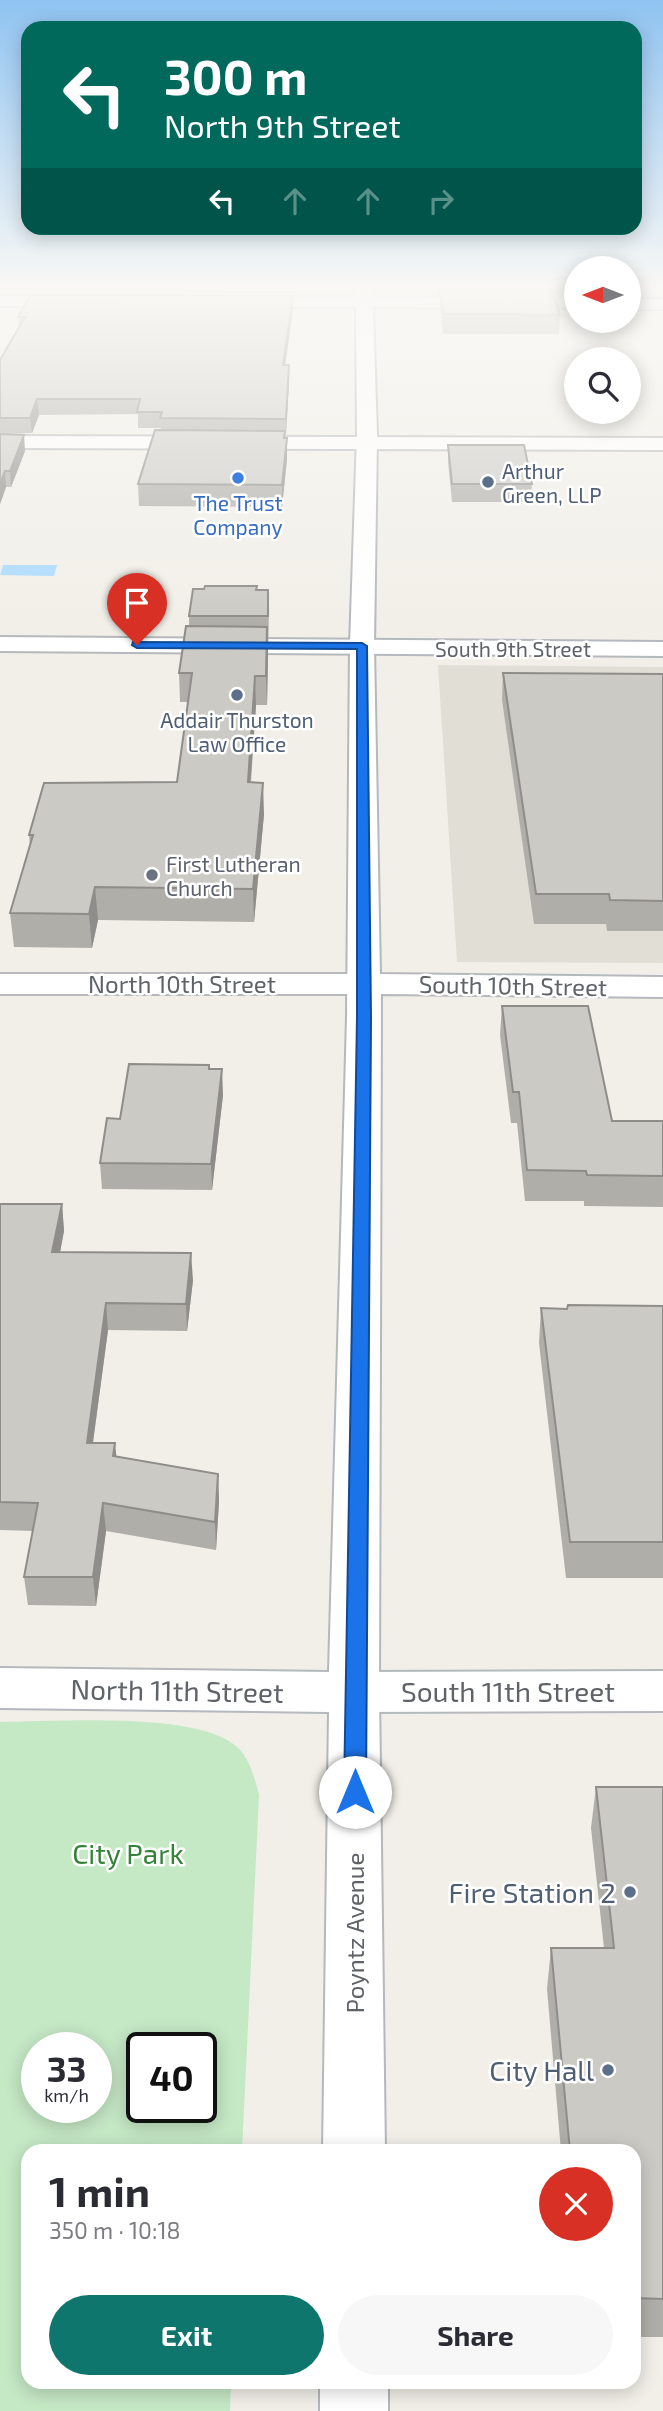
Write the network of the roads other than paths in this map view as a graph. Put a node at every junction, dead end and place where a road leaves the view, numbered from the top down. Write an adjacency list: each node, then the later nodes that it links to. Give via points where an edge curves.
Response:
1 (365, 400): 3 (street, Poyntz Avenue)
2 (0, 442): 3 (street)
3 (366, 443): 4 (street); 6 (street, Poyntz Avenue)
4 (663, 444)
5 (0, 644): 6 (street, South 9th Street)
6 (362, 646): 7 (street, South 9th Street); 9 (street, Poyntz Avenue)
7 (663, 649)
8 (0, 984): 9 (street, North 10th Street)
9 (364, 984): 10 (street, South 10th Street); 13 (street, Poyntz Avenue)
10 (663, 987)
11 (0, 1688): 13 (street, North 11th Street)
12 (663, 1691): 13 (street, South 11th Street)
13 (354, 1692): 14 (street, Poyntz Avenue)
14 (354, 2144)
15 (354, 2389): 16 (street)
16 (355, 2411)

